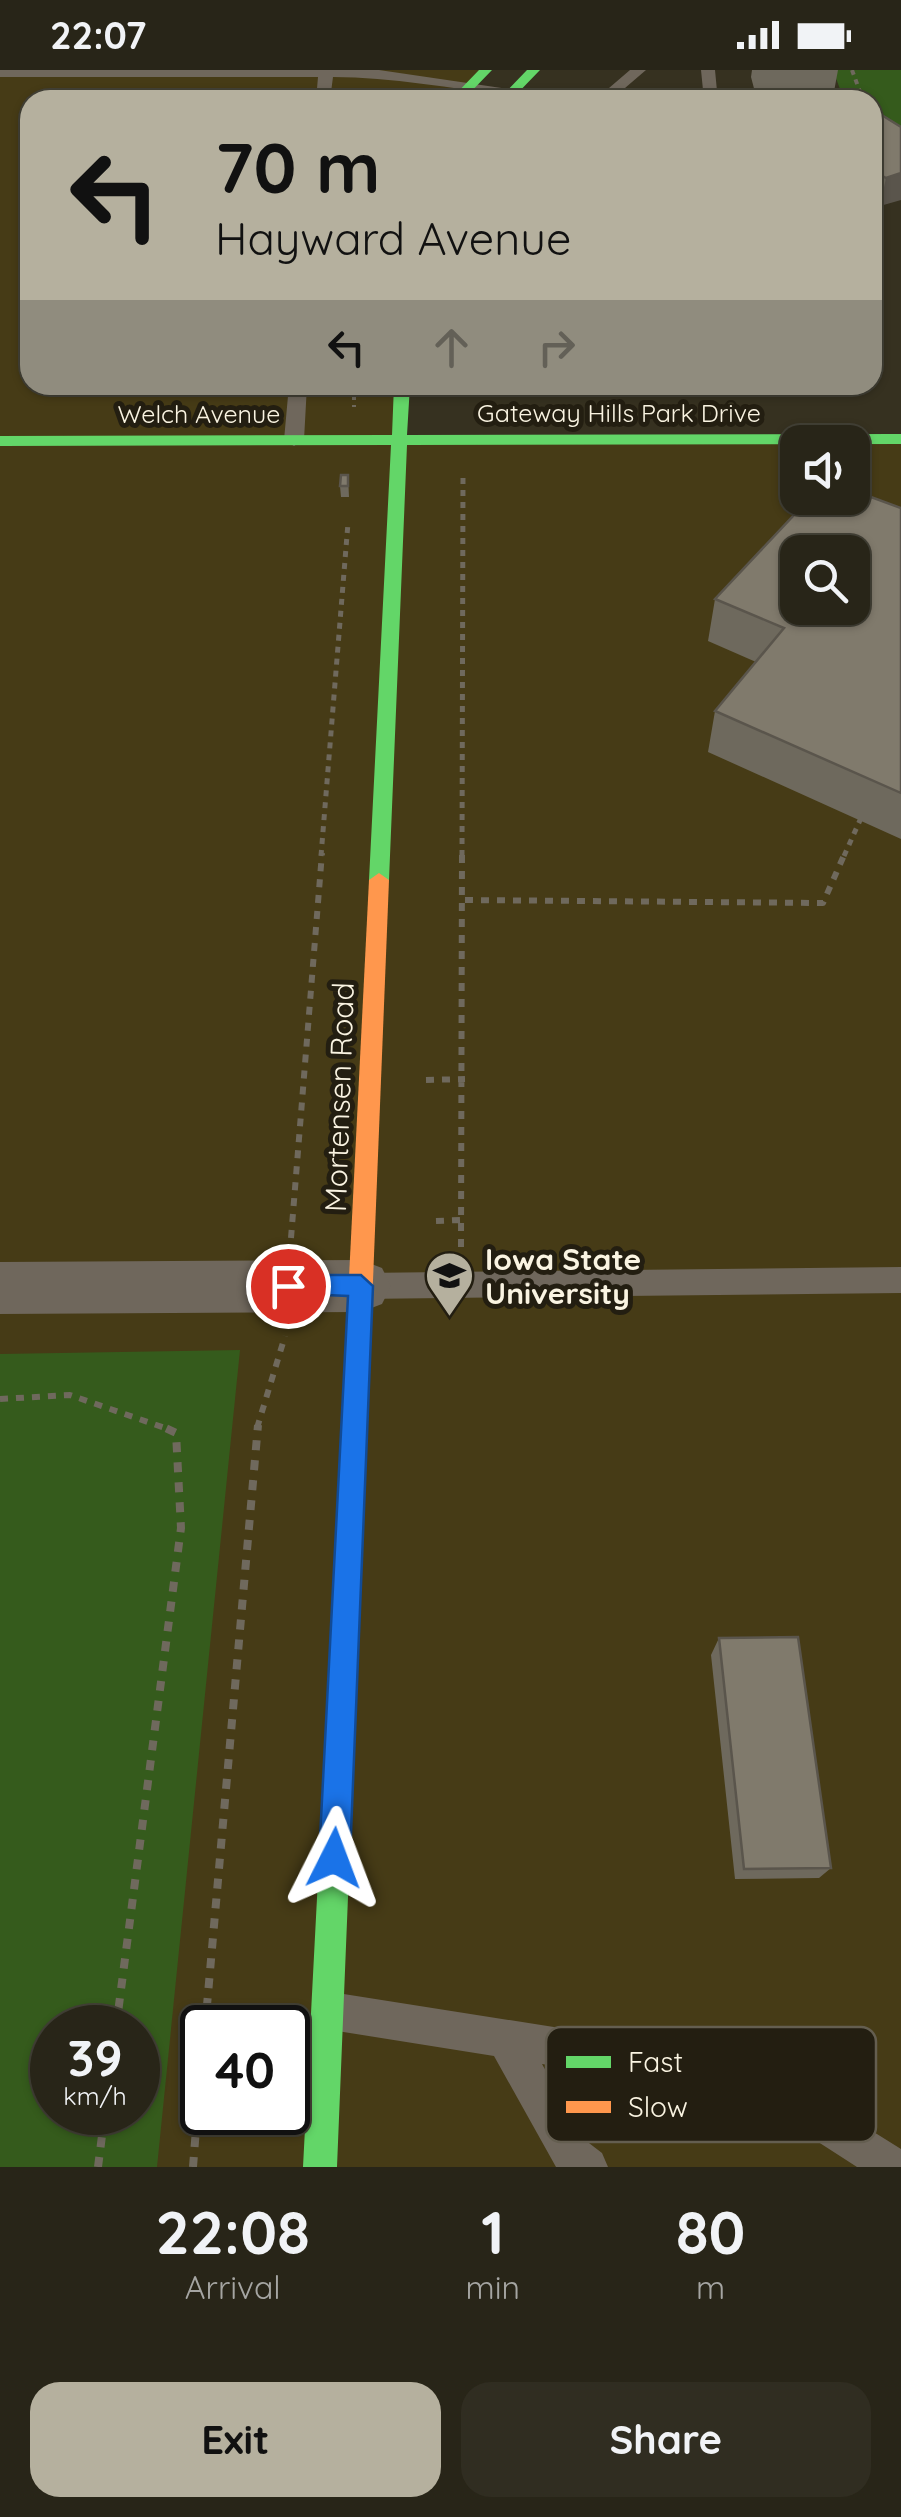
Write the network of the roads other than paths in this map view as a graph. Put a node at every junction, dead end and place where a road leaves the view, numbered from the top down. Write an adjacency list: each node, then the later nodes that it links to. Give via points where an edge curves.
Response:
1 (486, 70): 7 (street)
2 (534, 70): 8 (street)
3 (638, 70): 9 (lane)
4 (326, 71): 5 (lane); 6 (lane, via 390,74)
5 (0, 73)
6 (451, 90)
7 (465, 90)
8 (518, 90)
9 (614, 90)
10 (297, 395): 13 (lane)
11 (400, 395): 14 (street, Mortensen Road)
12 (901, 439): 14 (street, Gateway Hills Park Drive)
13 (294, 440): 14 (street, Welch Avenue); 15 (street, Welch Avenue)
14 (398, 440): 17 (street, Mortensen Road)
15 (0, 441)
16 (901, 1280): 17 (lane)
17 (361, 1286): 18 (street); 19 (street, Mortensen Road)
18 (0, 1288)
19 (327, 2011): 20 (lane); 25 (street, Mortensen Road)
20 (506, 2040): 21 (lane); 22 (lane)
21 (546, 2046)
22 (546, 2110)
23 (564, 2142): 26 (lane)
24 (854, 2142): 27 (lane)
25 (320, 2167)
26 (588, 2167)
27 (893, 2167)

